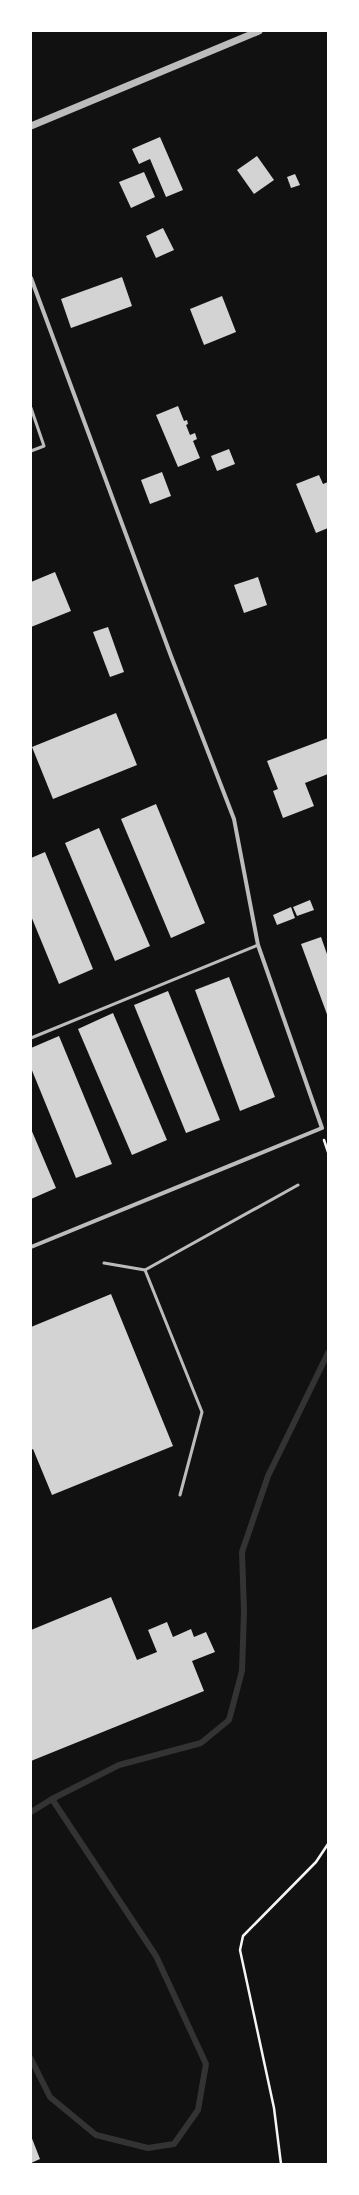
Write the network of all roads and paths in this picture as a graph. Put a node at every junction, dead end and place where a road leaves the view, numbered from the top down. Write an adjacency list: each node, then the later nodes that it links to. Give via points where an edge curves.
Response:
1 (259, 31): 2 (street)
2 (31, 126)
3 (31, 278): 6 (street, via 234,819)
4 (31, 408): 5 (lane, via 44,446)
5 (31, 451)
6 (258, 944): 7 (lane); 9 (street, via 322,1128)
7 (31, 1038)
8 (298, 1185): 11 (lane)
9 (31, 1247)
10 (104, 1263): 11 (lane)
11 (145, 1270): 12 (lane, via 202,1412)
12 (180, 1495)
13 (328, 1844): 14 (path, via 316,1862 243,1936 240,1950 274,2108)
14 (281, 2164)

